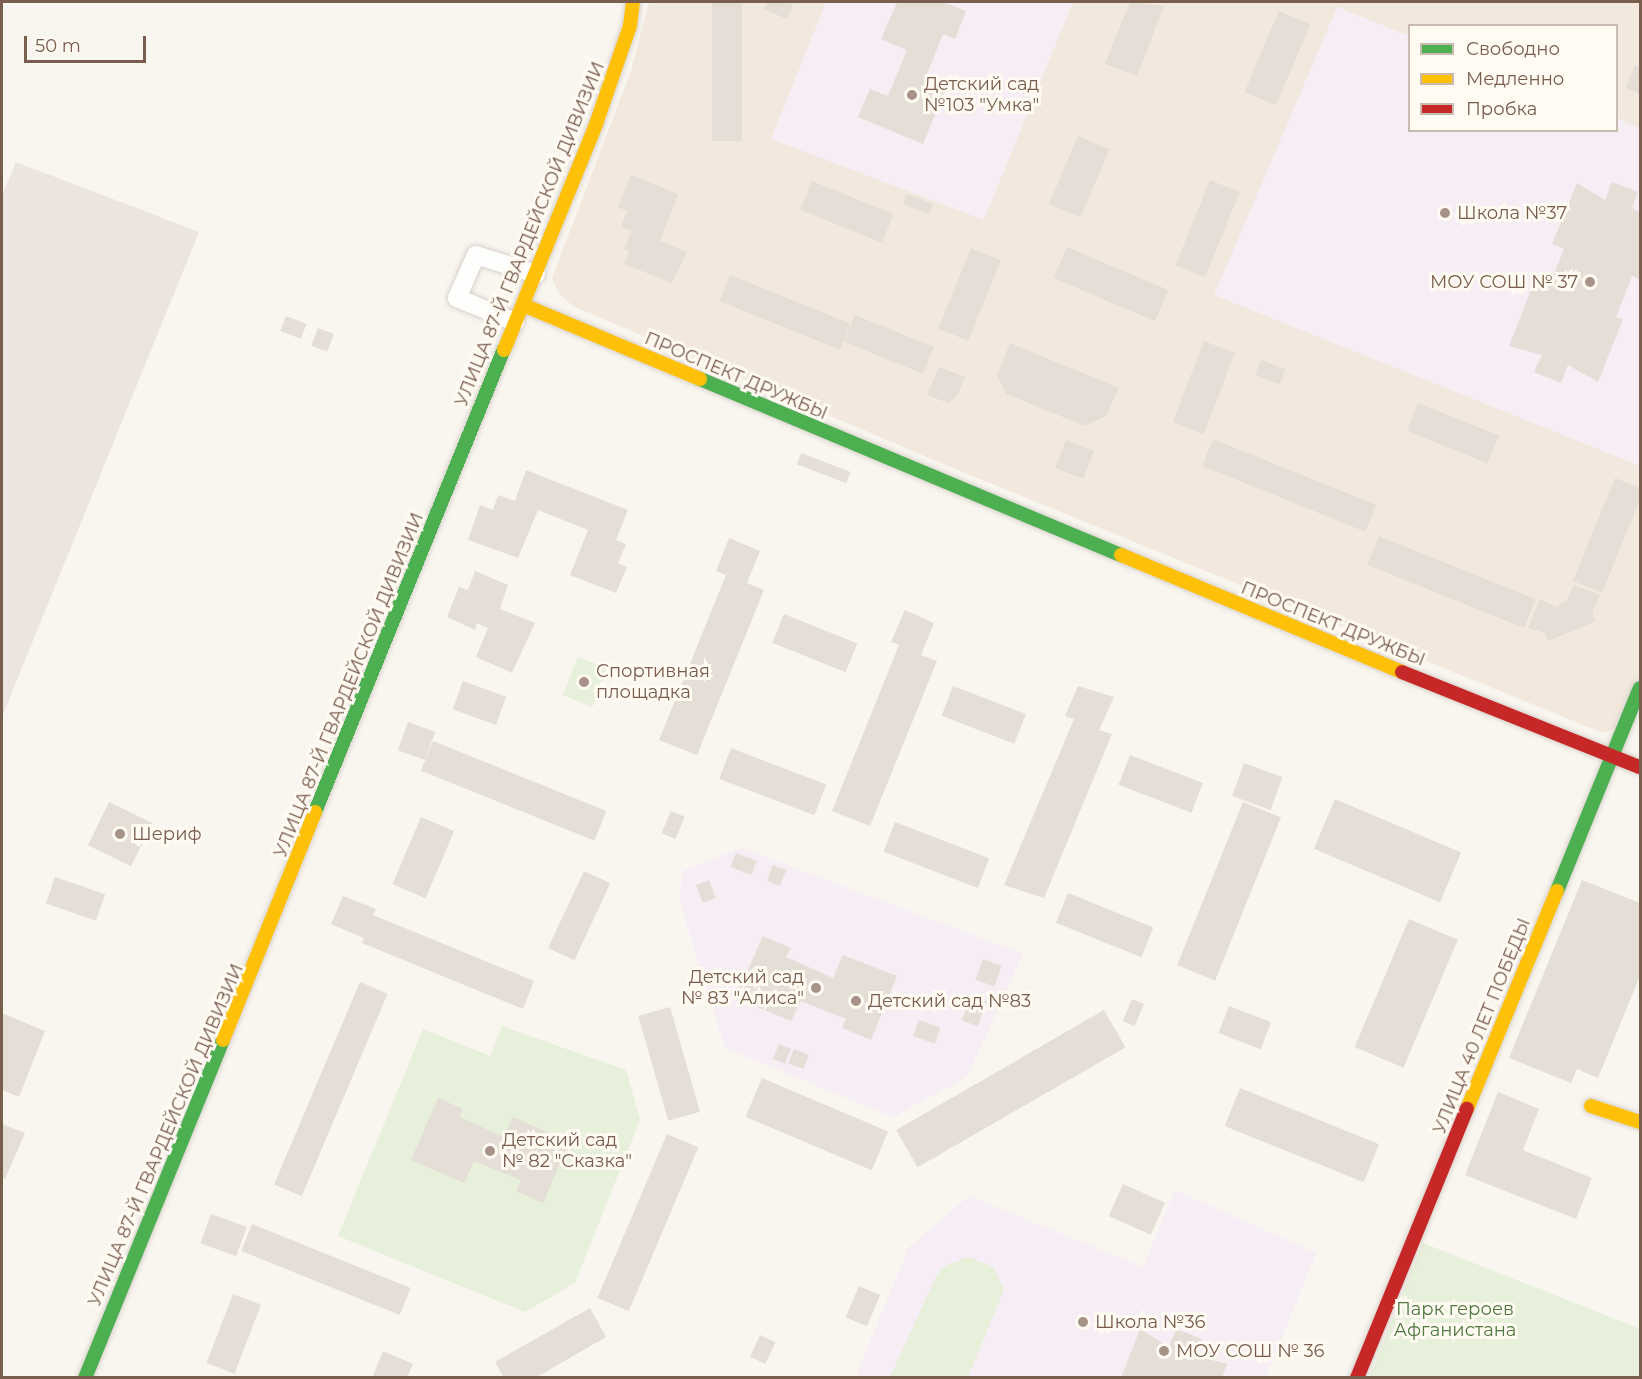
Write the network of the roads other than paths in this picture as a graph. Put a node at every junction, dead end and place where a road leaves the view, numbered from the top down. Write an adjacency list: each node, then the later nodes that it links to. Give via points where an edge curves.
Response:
1 (633, 2): 2 (street, УЛИЦА 87-Й ГВАРДЕЙСКОЙ ДИВИЗИИ, via 617,69)
2 (536, 274): 3 (street, УЛИЦА 87-Й ГВАРДЕЙСКОЙ ДИВИЗИИ); 4 (street, via 476,255 458,298)
3 (523, 305): 4 (street, УЛИЦА 87-Й ГВАРДЕЙСКОЙ ДИВИЗИИ); 6 (street, ПРОСПЕКТ ДРУЖБЫ, via 1362,656)
4 (515, 322): 10 (street, УЛИЦА 87-Й ГВАРДЕЙСКОЙ ДИВИЗИИ, via 178,1158)
5 (1641, 688): 6 (street, УЛИЦА 40 ЛЕТ ПОБЕДЫ)
6 (1612, 755): 7 (street, ПРОСПЕКТ ДРУЖБЫ); 11 (street, УЛИЦА 40 ЛЕТ ПОБЕДЫ)
7 (1641, 767)
8 (1591, 1106): 9 (street)
9 (1641, 1122)
10 (85, 1377)
11 (1357, 1377)

